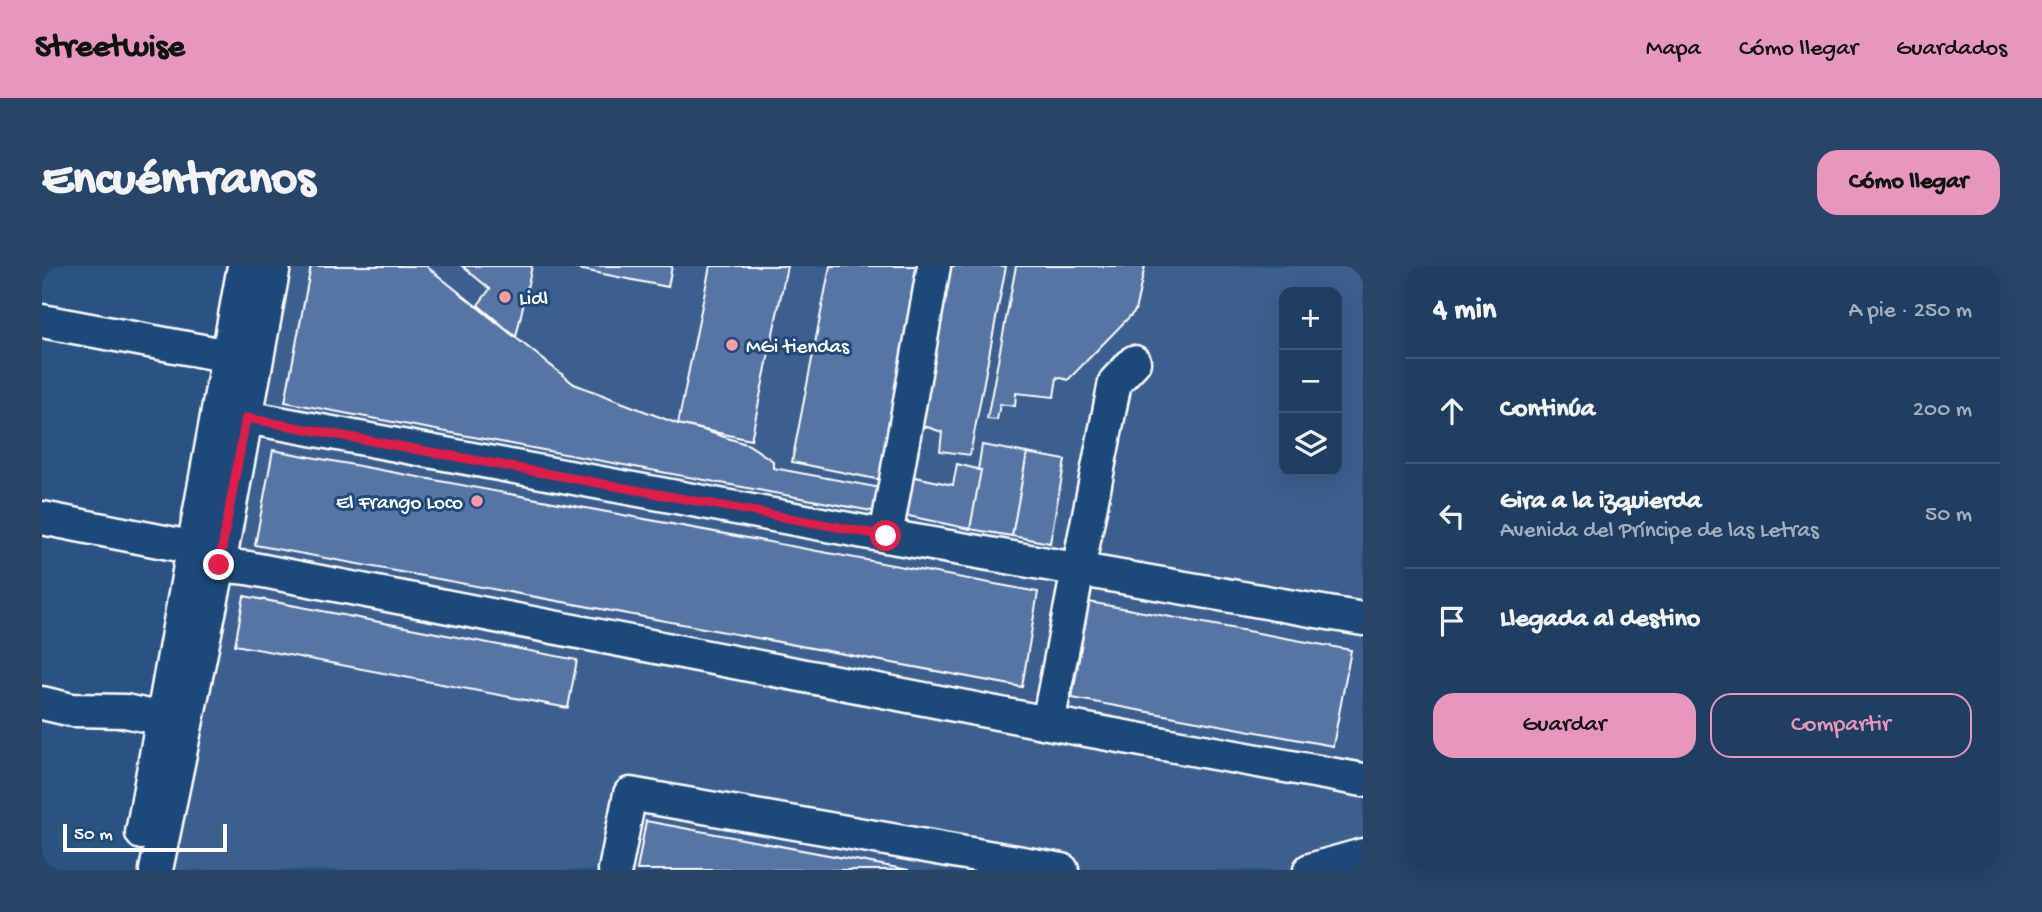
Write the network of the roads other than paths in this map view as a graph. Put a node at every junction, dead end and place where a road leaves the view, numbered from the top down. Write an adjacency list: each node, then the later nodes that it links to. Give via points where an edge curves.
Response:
1 (244, 266): 5 (street)
2 (274, 266): 7 (street)
3 (934, 266): 9 (street)
4 (42, 321): 5 (street)
5 (229, 356): 10 (street)
6 (1134, 362): 11 (street, via 1115,382)
7 (246, 418): 9 (street); 10 (street)
8 (42, 518): 10 (street)
9 (886, 536): 11 (street)
10 (207, 557): 14 (street); 15 (street); 19 (street)
11 (1077, 569): 12 (street); 15 (street)
12 (1363, 619)
13 (42, 703): 14 (street)
14 (163, 719): 18 (street)
15 (1048, 723): 16 (street)
16 (1363, 780)
17 (1363, 855): 22 (street)
18 (135, 870)
19 (156, 870)
20 (615, 870): 21 (street, via 630,794)
21 (1062, 870)
22 (1310, 870)

